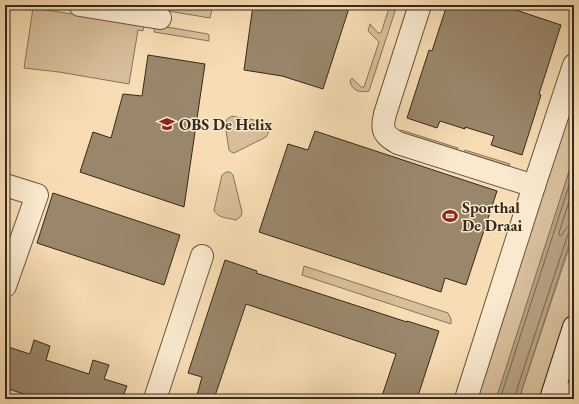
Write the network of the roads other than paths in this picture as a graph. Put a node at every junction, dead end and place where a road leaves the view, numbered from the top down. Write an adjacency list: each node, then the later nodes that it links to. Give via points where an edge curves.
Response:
1 (80, 5): 3 (street)
2 (420, 5): 6 (street, via 383,123 383,131 388,138 398,143)
3 (160, 18)
4 (574, 65): 6 (street)
5 (5, 185): 8 (street, via 37,195)
6 (534, 186): 12 (street)
7 (202, 256): 11 (street)
8 (5, 286)
9 (574, 328): 13 (street)
10 (574, 392): 14 (street)
11 (155, 399)
12 (466, 399)
13 (551, 399)
14 (572, 399)

